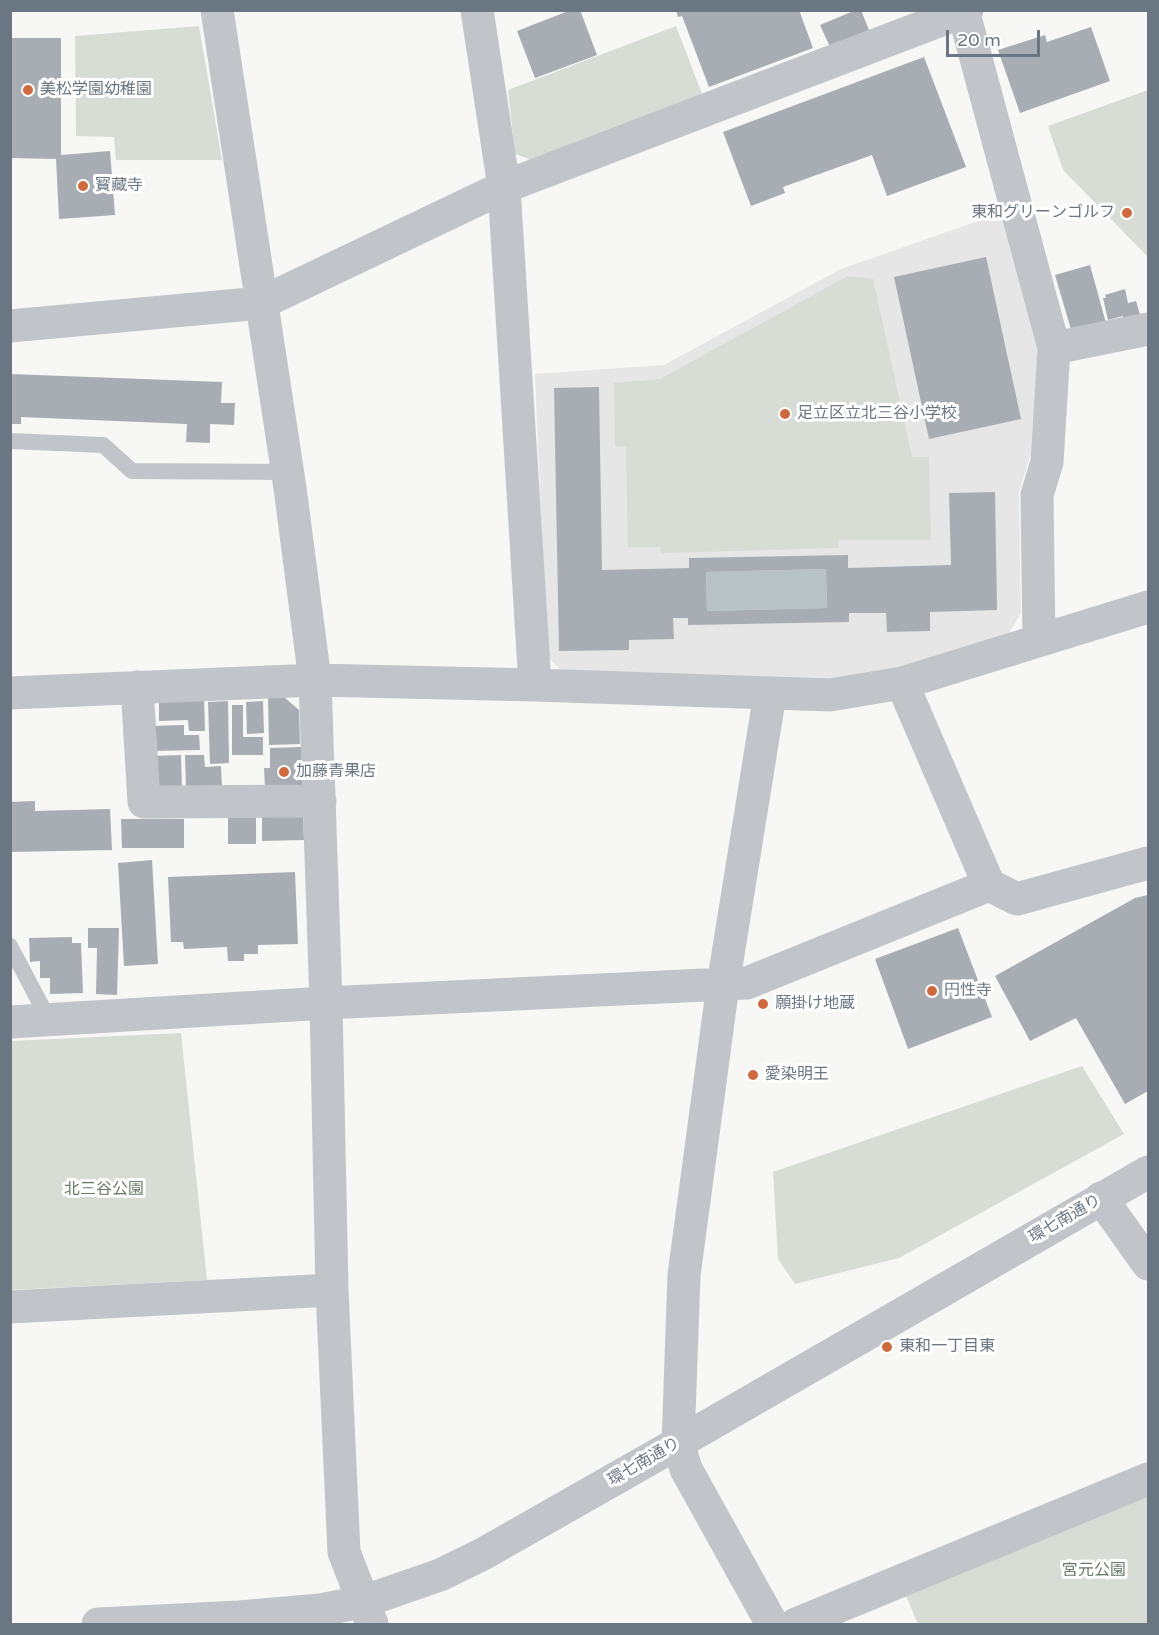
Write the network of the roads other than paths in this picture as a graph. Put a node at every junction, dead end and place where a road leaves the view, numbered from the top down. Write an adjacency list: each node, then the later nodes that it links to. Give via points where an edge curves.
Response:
1 (217, 10): 5 (street)
2 (477, 10): 4 (street)
3 (964, 11): 4 (street); 8 (street)
4 (504, 187): 5 (street); 15 (street)
5 (261, 303): 6 (street); 10 (street)
6 (10, 326)
7 (1149, 329): 8 (street)
8 (1054, 348): 12 (street, via 1047,462 1037,495)
9 (10, 441): 10 (lane, via 103,445 132,471)
10 (287, 472): 13 (street)
11 (1149, 607): 12 (street)
12 (1039, 640): 14 (street)
13 (315, 680): 15 (street); 16 (street); 19 (street)
14 (902, 684): 18 (street, via 830,695); 21 (street)
15 (535, 685): 18 (street)
16 (137, 687): 17 (street); 19 (street, via 144,802)
17 (10, 693)
18 (770, 694): 23 (street)
19 (320, 801): 24 (street)
20 (1149, 863): 21 (street, via 1017,899)
21 (989, 885): 23 (street, via 747,983)
22 (10, 946): 25 (lane)
23 (723, 985): 24 (street); 32 (street, via 684,1275)
24 (326, 1003): 25 (street); 30 (street)
25 (49, 1020): 26 (street)
26 (10, 1022)
27 (1149, 1172): 28 (street, 環七南通り)
28 (1101, 1198): 29 (street); 32 (street, 環七南通り)
29 (1149, 1264)
30 (332, 1290): 31 (street); 34 (street, via 344,1552)
31 (10, 1306)
32 (678, 1443): 34 (street, 環七南通り, via 483,1554); 37 (street, via 686,1469)
33 (1149, 1479): 38 (street)
34 (367, 1613): 35 (street, 環七南通り, via 320,1610)
35 (239, 1621): 36 (street, 環七南通り)
36 (98, 1624)
37 (772, 1624)
38 (796, 1624)

